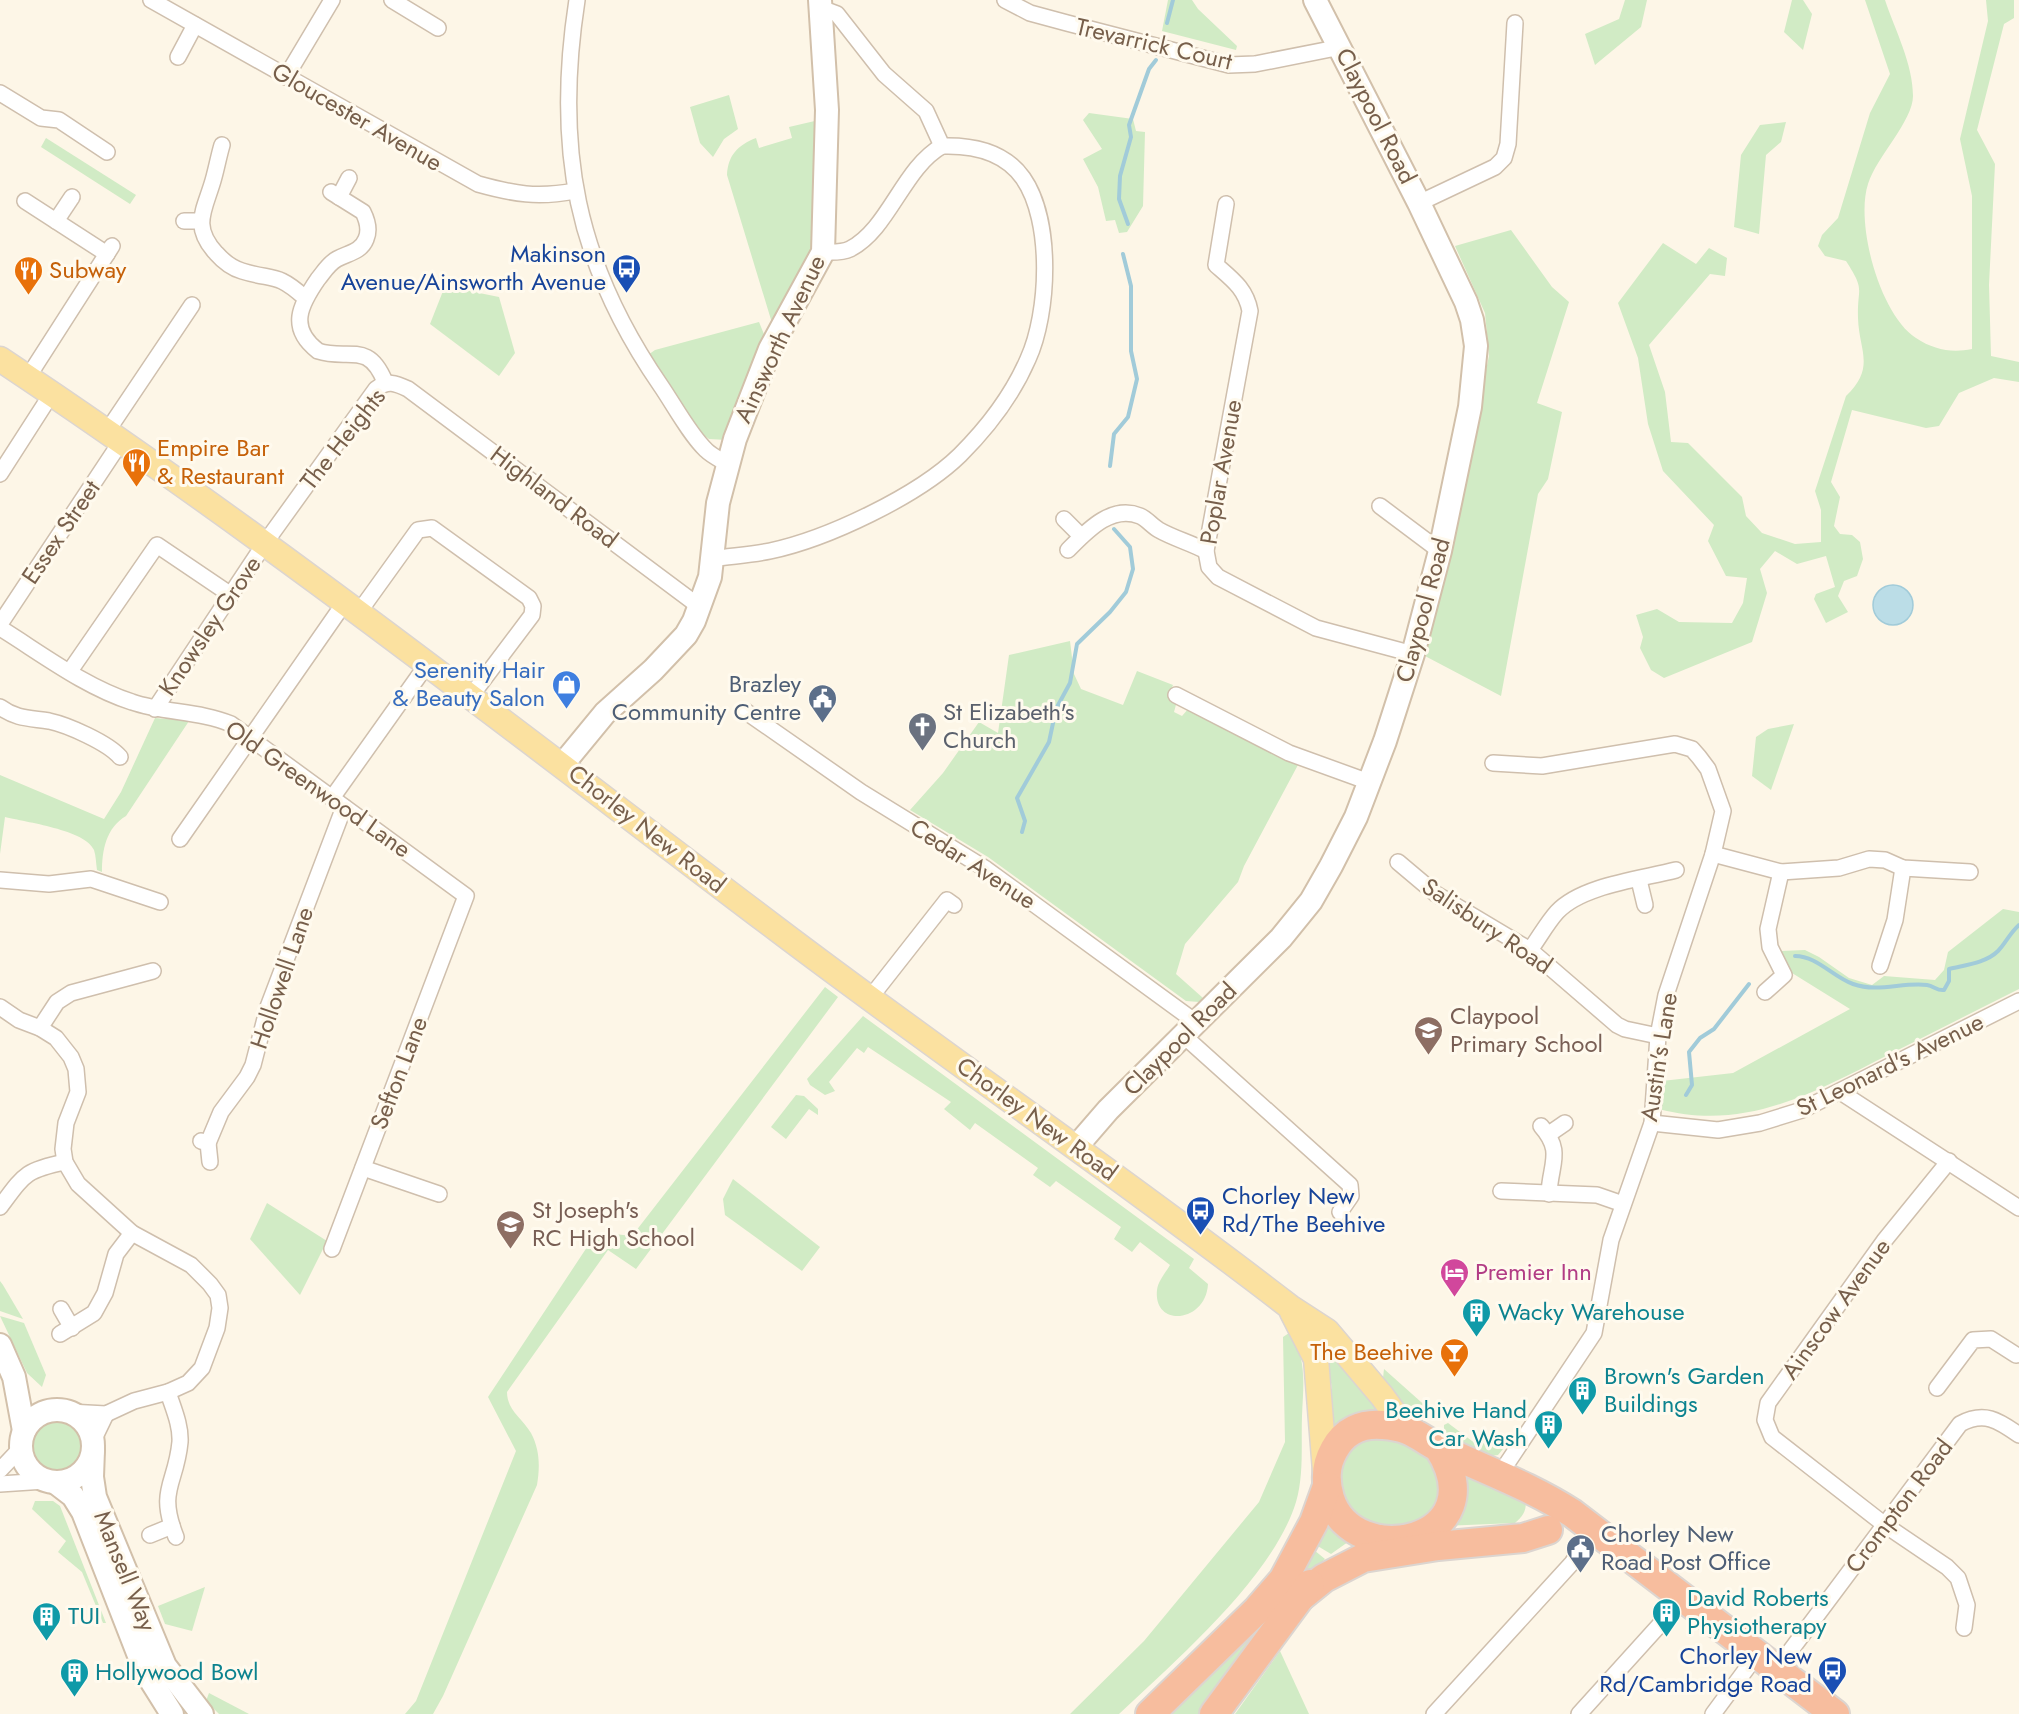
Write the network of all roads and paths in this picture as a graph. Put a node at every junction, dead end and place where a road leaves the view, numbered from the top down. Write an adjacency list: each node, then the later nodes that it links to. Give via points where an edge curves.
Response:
1 (151, 0): 9 (street, Gloucester Avenue)
2 (332, 0): 13 (street)
3 (392, 0): 10 (street)
4 (577, 0): 19 (street, via 568,68)
5 (1005, 0): 11 (street, Trevarrick Court, via 1030,13 1229,65 1255,64)
6 (1315, 0): 11 (street, Claypool Road)
7 (821, 4): 16 (street, via 837,14 884,74 926,111); 27 (street, Ainsworth Avenue, via 827,110)
8 (1515, 23): 22 (street, via 1504,158 1494,167)
9 (195, 25): 12 (street); 13 (street, Gloucester Avenue)
10 (438, 28)
11 (1341, 47): 22 (street, Claypool Road)
12 (178, 57)
13 (286, 77): 19 (street, Gloucester Avenue, via 478,184 516,194 548,196)
14 (0, 93): 17 (street, via 41,118 59,120)
15 (222, 145): 25 (street)
16 (942, 146): 27 (street, via 921,162 864,239 849,249); 45 (street, via 967,145 995,155 1023,178 1034,200 1043,249 1043,295 1029,357 1011,394 957,458 888,504 811,539 771,551)
17 (107, 152)
18 (349, 178): 28 (street, via 335,194 363,212 368,230 366,240 350,255 327,267)
19 (575, 190): 36 (street, via 593,262 630,336 705,449)
20 (72, 197): 26 (street)
21 (25, 201): 26 (street)
22 (1419, 203): 44 (street, Claypool Road, via 1466,302 1476,346 1470,407)
23 (1226, 204): 43 (street, Poplar Avenue, via 1216,266 1240,286 1250,311)
24 (184, 221): 25 (street)
25 (201, 221): 28 (street, via 207,243 228,265 279,278)
26 (56, 222): 31 (street, via 110,250)
27 (823, 252): 36 (street, Ainsworth Avenue, via 754,387)
28 (304, 297): 32 (street, via 300,328 309,344 324,353 345,352 364,357 378,368)
29 (192, 305): 35 (street, Essex Street)
30 (0, 359): 31 (main road, Chorley New Road)
31 (28, 377): 34 (main road, Chorley New Road)
32 (385, 382): 33 (street, The Heights); 41 (street, The Heights, via 376,389)
33 (408, 388): 48 (street, Highland Road)
34 (52, 393): 35 (main road, Chorley New Road); 37 (street)
35 (115, 435): 41 (main road, Chorley New Road); 49 (street, Essex Street)
36 (729, 465): 45 (street, Ainsworth Avenue, via 718,503)
37 (0, 474)
38 (1380, 506): 44 (street)
39 (1064, 519): 40 (street)
40 (1081, 536): 42 (street); 43 (street, via 1109,516 1122,513 1140,516)
41 (265, 543): 46 (street, Knowsley Grove); 47 (main road, Chorley New Road)
42 (1068, 550)
43 (1206, 551): 50 (street, Poplar Avenue, via 1209,567 1218,577 1316,628)
44 (1440, 551): 50 (street, Claypool Road)
45 (712, 559): 48 (street, Ainsworth Avenue)
46 (231, 595): 52 (street, via 157,545); 56 (street, Knowsley Grove)
47 (352, 607): 51 (main road, Chorley New Road); 53 (street, via 418,530 425,527 432,528 529,598 532,615); 58 (street)
48 (700, 607): 61 (street, Ainsworth Avenue, via 686,635 605,713)
49 (0, 626): 52 (street, Old Greenwood Lane)
50 (1413, 654): 62 (street, Claypool Road)
51 (428, 663): 53 (main road, Chorley New Road); 63 (street, Hollowell Lane)
52 (70, 671): 56 (street, Old Greenwood Lane, via 111,694)
53 (471, 696): 61 (main road, Chorley New Road)
54 (1180, 702): 62 (street, via 1289,753)
55 (0, 707): 59 (street, via 12,716 54,722 109,740)
56 (155, 709): 58 (street, Old Greenwood Lane, via 216,718)
57 (745, 711): 85 (street, Cedar Avenue, via 861,792 986,869)
58 (252, 738): 63 (street, Old Greenwood Lane); 64 (street)
59 (120, 757)
60 (1493, 763): 65 (street, Austin's Lane, via 1542,766 1674,744 1692,749 1708,769 1723,811)
61 (563, 764): 81 (main road, Chorley New Road)
62 (1369, 782): 85 (street, Claypool Road, via 1356,817 1299,918)
63 (338, 802): 73 (street, Old Greenwood Lane); 93 (street, Hollowell Lane, via 261,1004 253,1065 203,1142)
64 (180, 839)
65 (1713, 854): 69 (street); 86 (street, Austin's Lane, via 1666,995)
66 (1406, 864): 77 (street, Salisbury Road, via 1436,894)
67 (1903, 868): 69 (street, via 1885,860 1869,859 1839,868); 70 (street, via 1950,865); 78 (street, via 1895,921)
68 (1676, 870): 72 (street)
69 (1781, 872): 80 (street, via 1768,929 1770,946 1784,975)
70 (1970, 872)
71 (0, 880): 74 (street, via 49,884 91,879)
72 (1639, 880): 76 (street); 77 (street, via 1571,901 1557,912)
73 (466, 896): 94 (street, Sefton Lane)
74 (159, 903)
75 (954, 905): 81 (street, via 947,900)
76 (1645, 905)
77 (1530, 950): 86 (street, Salisbury Road, via 1617,1025)
78 (1880, 966)
79 (153, 971): 84 (street, via 133,970 71,993 57,1002)
80 (1765, 992)
81 (870, 998): 90 (main road, Chorley New Road)
82 (2019, 1001): 87 (street, St Leonard's Avenue)
83 (0, 1007): 84 (street)
84 (40, 1028): 92 (street, via 65,1047 76,1068 78,1092 63,1135)
85 (1190, 1030): 90 (street, Claypool Road); 101 (street, Cedar Avenue, via 1350,1185 1352,1196)
86 (1659, 1036): 89 (street, Austin's Lane)
87 (1842, 1092): 89 (street, St Leonard's Avenue, via 1803,1110 1718,1130); 91 (street)
88 (1565, 1123): 97 (street, via 1545,1130 1555,1149)
89 (1652, 1123): 98 (street, Austin's Lane)
90 (1076, 1147): 104 (main road, Chorley New Road)
91 (1949, 1161): 100 (street); 124 (street, Ainscow Avenue, via 1884,1240 1765,1412 1772,1437)
92 (65, 1162): 99 (street, via 36,1168 23,1176); 102 (street, via 78,1184)
93 (210, 1162)
94 (363, 1168): 96 (street); 103 (street, Sefton Lane)
95 (1501, 1191): 97 (street)
96 (439, 1194)
97 (1549, 1194): 98 (street, via 1597,1195)
98 (1623, 1203): 119 (street, Austin's Lane, via 1611,1240 1594,1333)
99 (0, 1207)
100 (2019, 1208)
101 (1340, 1212)
102 (132, 1233): 105 (street, via 113,1260 101,1303 87,1319 66,1331); 110 (street, via 191,1265 218,1295 217,1328 202,1368 188,1383)
103 (332, 1250)
104 (1290, 1307): 113 (main road, Chorley New Road, via 1327,1331); 121 (main road, Chorley New Road, via 1317,1359)
105 (61, 1309)
106 (0, 1345): 108 (street)
107 (2014, 1358): 109 (street, via 1991,1339 1979,1338 1947,1366)
108 (14, 1377): 111 (street, via 38,1399); 115 (street)
109 (1937, 1388)
110 (168, 1392): 112 (street); 127 (street, via 180,1440 166,1497 167,1515 174,1532)
111 (62, 1411): 112 (street); 115 (street, via 36,1416); 116 (street, via 85,1423)
112 (106, 1414): 116 (street)
113 (1406, 1429): 117 (highway); 121 (highway, via 1378,1425 1349,1432 1329,1458)
114 (2019, 1435): 124 (street, Crompton Road, via 1994,1418 1971,1418 1960,1424)
115 (22, 1440): 118 (street); 120 (street, via 28,1468)
116 (93, 1445): 120 (street, via 85,1470 67,1481); 135 (street, Mansell Way, via 95,1497 165,1666)
117 (1438, 1447): 119 (highway); 126 (highway, via 1448,1462 1452,1496 1442,1521)
118 (0, 1470)
119 (1500, 1474): 123 (highway)
120 (51, 1482): 122 (street); 134 (street, Mansell Way, via 73,1496 83,1512 145,1671)
121 (1326, 1482): 128 (highway, via 1333,1508 1347,1526 1366,1536); 136 (highway, via 1314,1522 1283,1580)
122 (0, 1484)
123 (1528, 1487): 125 (highway); 129 (highway, via 1572,1513)
124 (1885, 1525): 132 (street, via 1958,1578 1967,1605); 133 (street, Crompton Road)
125 (1534, 1530): 126 (highway); 129 (highway); 130 (highway, via 1523,1538 1363,1558 1324,1578)
126 (1425, 1534): 128 (highway)
127 (150, 1535)
128 (1392, 1539): 130 (highway, via 1332,1564 1317,1575)
129 (1602, 1543): 131 (highway); 138 (street, via 1572,1563)
130 (1298, 1599): 137 (highway)
131 (1683, 1599): 133 (highway); 139 (street)
132 (1964, 1628)
133 (1766, 1663): 140 (street, Crompton Road); 141 (highway)
134 (172, 1714)
135 (202, 1714)
136 (1150, 1714)
137 (1214, 1714)
138 (1434, 1714)
139 (1579, 1714)
140 (1713, 1714)
141 (1835, 1714)

